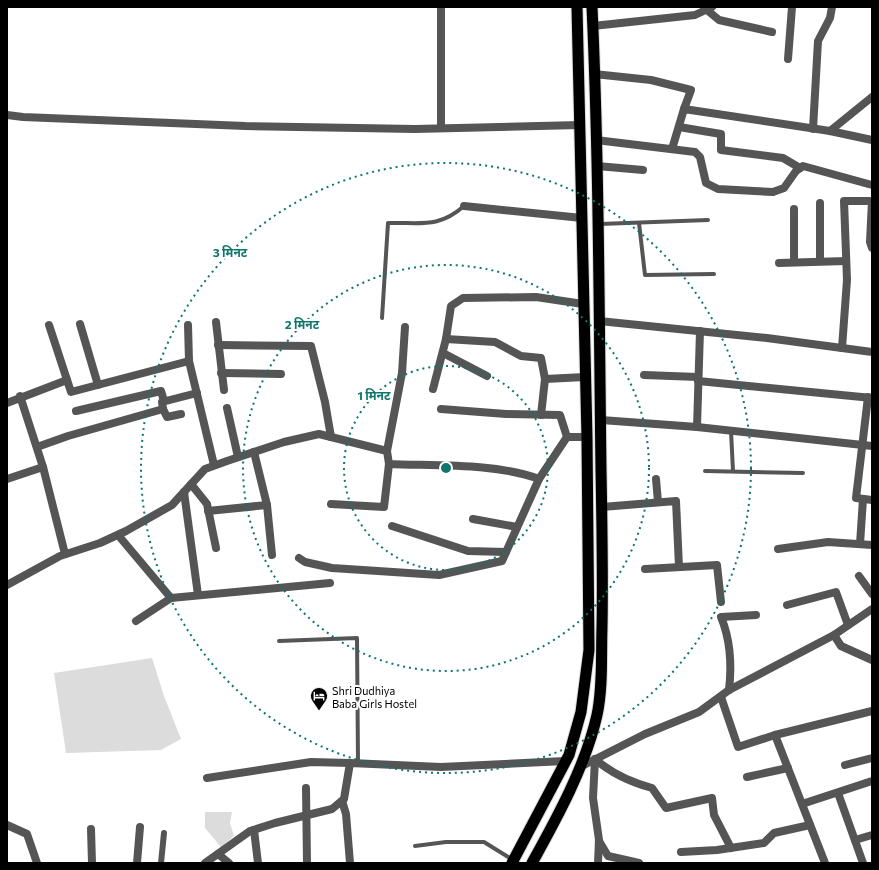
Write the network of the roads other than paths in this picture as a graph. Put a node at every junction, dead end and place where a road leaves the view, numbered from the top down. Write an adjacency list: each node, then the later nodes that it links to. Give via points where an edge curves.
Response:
1 (440, 7): 16 (street)
2 (577, 7): 14 (highway)
3 (592, 7): 7 (highway)
4 (792, 7): 9 (street)
5 (832, 7): 17 (street, via 830,18 818,40)
6 (710, 8): 7 (street, via 695,15); 8 (street, via 719,20)
7 (593, 26): 10 (highway)
8 (772, 32)
9 (788, 59)
10 (594, 74): 12 (street, via 651,80 691,90); 19 (highway)
11 (872, 97): 18 (street)
12 (684, 108): 15 (street); 17 (street)
13 (7, 115): 16 (street, via 245,126)
14 (580, 125): 16 (street); 29 (highway)
15 (679, 127): 21 (street); 23 (street, via 721,134 721,150 783,158)
16 (441, 128)
17 (813, 129): 18 (street)
18 (830, 131): 20 (street)
19 (596, 140): 21 (street); 22 (highway)
20 (872, 140)
21 (672, 149): 23 (street, via 695,152 700,157 706,183 718,189 773,192 784,188)
22 (597, 166): 24 (street); 32 (highway)
23 (800, 168): 25 (street, via 803,166)
24 (643, 170)
25 (872, 185)
26 (820, 203): 36 (street)
27 (464, 206): 29 (street); 40 (lane, via 453,216 442,221 388,223)
28 (794, 209): 35 (street)
29 (582, 218): 39 (highway)
30 (708, 220): 31 (lane)
31 (639, 223): 32 (lane); 38 (lane, via 645,275)
32 (598, 225): 41 (highway)
33 (872, 248): 34 (street, via 872,201 844,201)
34 (846, 261): 36 (street); 50 (street)
35 (794, 262): 36 (street); 37 (street)
36 (820, 262)
37 (779, 263)
38 (714, 274)
39 (584, 304): 48 (street, via 536,297 463,298 451,306); 58 (highway)
40 (382, 318)
41 (599, 321): 47 (street); 75 (highway)
42 (216, 322): 49 (street)
43 (80, 324): 62 (street)
44 (49, 325): 61 (street)
45 (188, 325): 53 (street)
46 (405, 327): 84 (street, via 402,373)
47 (700, 331): 50 (street); 60 (street)
48 (446, 339): 52 (street); 59 (street, via 495,342 521,356 541,358)
49 (218, 345): 54 (street); 78 (street, via 311,346)
50 (842, 348): 51 (street)
51 (872, 352)
52 (443, 353): 57 (street); 63 (street)
53 (189, 361): 62 (street); 65 (street)
54 (221, 373): 55 (street); 64 (street)
55 (280, 374)
56 (644, 375): 60 (street)
57 (487, 376)
58 (585, 377): 59 (street); 80 (highway)
59 (544, 379): 74 (street)
60 (698, 379): 67 (street); 76 (street)
61 (67, 380): 62 (street, via 71,392); 66 (street)
62 (98, 385)
63 (434, 389)
64 (224, 390)
65 (197, 393): 69 (street); 88 (street)
66 (20, 396): 68 (street); 83 (street)
67 (870, 398): 81 (street)
68 (7, 403)
69 (164, 405): 72 (street, via 161,391); 73 (street, via 167,417); 83 (street)
70 (227, 408): 86 (street)
71 (441, 409): 74 (street)
72 (76, 411)
73 (181, 414)
74 (541, 415): 79 (street, via 560,415)
75 (601, 420): 76 (street); 103 (highway)
76 (697, 427): 77 (street)
77 (731, 431): 81 (street); 91 (lane)
78 (331, 437): 84 (street); 85 (street, via 318,434)
79 (567, 437): 80 (street); 94 (street)
80 (587, 437): 140 (highway, via 589,650 581,712)
81 (862, 445): 82 (street); 98 (street, via 856,498)
82 (872, 446)
83 (36, 447): 89 (street)
84 (387, 451): 87 (street)
85 (254, 452): 86 (street); 102 (street)
86 (238, 457): 88 (street)
87 (389, 464): 94 (street, via 523,473); 101 (street, via 384,506)
88 (214, 465): 96 (street, via 205,469)
89 (43, 467): 93 (street); 114 (street)
90 (705, 471): 91 (lane)
91 (733, 471): 92 (lane)
92 (803, 472)
93 (7, 479)
94 (539, 479): 107 (street)
95 (656, 479): 100 (street)
96 (191, 484): 97 (street); 104 (street, via 207,504)
97 (184, 492): 108 (street, via 172,504); 123 (street)
98 (863, 499): 99 (street); 109 (street)
99 (872, 500)
100 (658, 502): 103 (street); 117 (street, via 676,501)
101 (331, 504)
102 (267, 505): 104 (street); 115 (street)
103 (602, 507): 143 (highway, via 601,673 597,714)
104 (208, 511): 111 (street)
105 (473, 519): 107 (street)
106 (392, 526): 113 (street, via 468,551)
107 (517, 527): 113 (street)
108 (118, 535): 114 (street); 124 (street)
109 (860, 544): 110 (street); 112 (street, via 828,542)
110 (872, 545)
111 (216, 548)
112 (778, 549)
113 (506, 552): 116 (street, via 502,561 439,575 332,568 305,562)
114 (65, 554): 121 (street)
115 (272, 555)
116 (299, 558)
117 (679, 567): 118 (street); 125 (street, via 716,565)
118 (646, 569)
119 (859, 576): 122 (street)
120 (330, 583): 123 (street)
121 (7, 585)
122 (872, 594)
123 (198, 595): 124 (street)
124 (171, 598): 129 (street)
125 (720, 602)
126 (787, 605): 130 (street, via 836,592)
127 (872, 608): 130 (street)
128 (756, 615): 134 (street, via 721,617 732,663)
129 (136, 621)
130 (848, 625): 131 (street)
131 (834, 635): 133 (street, via 841,646); 134 (street)
132 (279, 640): 141 (lane, via 357,638)
133 (872, 660)
134 (729, 690): 135 (street)
135 (721, 697): 137 (street, via 738,747); 139 (street, via 698,712)
136 (872, 711): 137 (street)
137 (775, 735): 144 (street)
138 (872, 758): 142 (street)
139 (595, 759): 143 (street); 160 (street, via 594,798); 163 (street, via 609,771 652,788 666,808 712,798 714,815)
140 (565, 761): 141 (street, via 441,767); 166 (highway)
141 (354, 763): 146 (street, via 311,762); 150 (street)
142 (845, 765)
143 (580, 767): 176 (highway)
144 (788, 768): 145 (street); 151 (street)
145 (747, 777)
146 (207, 778)
147 (872, 781): 149 (street)
148 (306, 788): 152 (street)
149 (838, 793): 151 (street); 161 (street)
150 (342, 801): 152 (street, via 332,809); 175 (street, via 346,814)
151 (802, 804): 154 (street)
152 (307, 815): 157 (street); 174 (street)
153 (7, 825): 167 (street, via 27,834)
154 (810, 826): 163 (street, via 774,833 764,843); 179 (street)
155 (140, 827): 169 (street)
156 (91, 830): 168 (street)
157 (254, 830): 165 (street); 173 (street)
158 (164, 833): 170 (street)
159 (872, 835): 161 (street)
160 (599, 840): 177 (street); 178 (street, via 608,856)
161 (854, 840): 180 (street)
162 (415, 846): 166 (lane, via 446,842 484,842)
163 (731, 848): 164 (street)
164 (681, 852)
165 (218, 854): 171 (street); 172 (street)
166 (512, 862)
167 (37, 863)
168 (92, 863)
169 (137, 863)
170 (161, 863)
171 (205, 863)
172 (229, 863)
173 (258, 863)
174 (308, 863)
175 (350, 863)
176 (532, 863)
177 (598, 863)
178 (639, 863)
179 (825, 863)
180 (863, 863)

